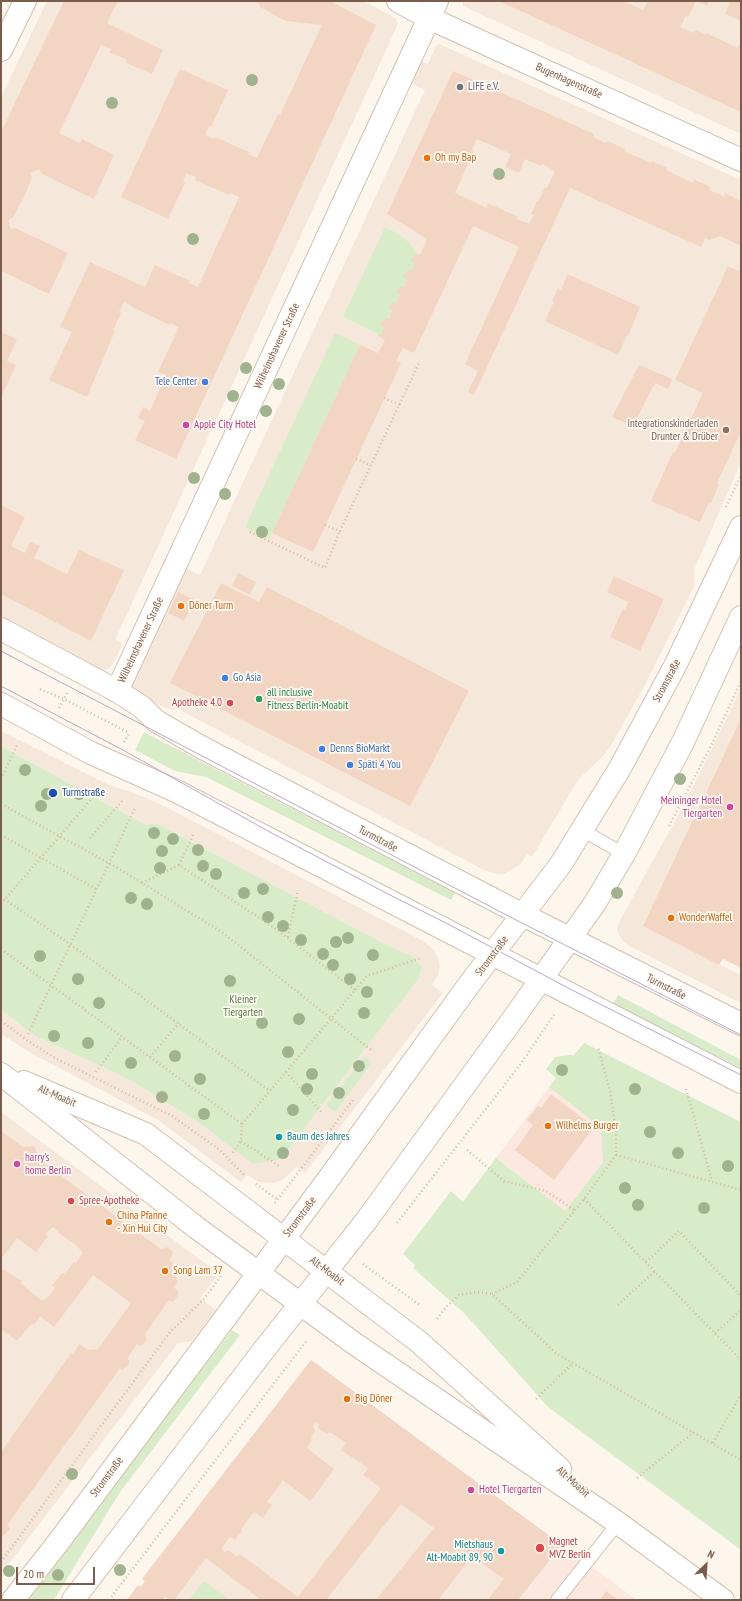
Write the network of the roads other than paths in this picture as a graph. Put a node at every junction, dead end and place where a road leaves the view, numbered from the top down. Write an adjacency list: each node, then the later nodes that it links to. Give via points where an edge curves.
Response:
1 (25, 1): 4 (main road)
2 (398, 1): 3 (main road, Bugenhagenstraße)
3 (433, 10): 5 (main road, Bugenhagenstraße); 9 (main road, Wilhelmshavener Straße)
4 (1, 50)
5 (741, 160)
6 (741, 527): 11 (main road, Stromstraße, via 675,666 623,762)
7 (741, 617): 12 (main road, via 683,742)
8 (1, 629): 9 (main road, Turmstraße)
9 (117, 691): 13 (main road, Turmstraße, via 142,707 156,721 201,747)
10 (1, 704): 15 (main road, via 91,753 176,791)
11 (582, 830): 12 (lane); 13 (main road, Stromstraße, via 552,878)
12 (624, 854): 14 (main road)
13 (523, 915): 14 (main road, Turmstraße); 15 (main road, Stromstraße)
14 (571, 939): 16 (main road); 17 (main road, Turmstraße)
15 (493, 954): 16 (main road); 20 (main road, Stromstraße)
16 (542, 980): 19 (main road); 21 (main road, via 376,1208)
17 (741, 1024)
18 (1, 1073): 20 (main road, Alt-Moabit, via 146,1134); 22 (main road, Alt-Moabit, via 197,1228)
19 (741, 1082)
20 (284, 1239): 21 (main road, Alt-Moabit); 22 (main road, Stromstraße)
21 (326, 1271): 23 (main road); 24 (main road, Alt-Moabit, via 419,1342)
22 (259, 1273): 23 (main road, Alt-Moabit); 25 (main road, Stromstraße)
23 (301, 1304): 24 (main road, Alt-Moabit, via 355,1344); 26 (main road)
24 (618, 1523): 27 (lane); 28 (main road, Alt-Moabit)
25 (13, 1600)
26 (73, 1600)
27 (557, 1600)
28 (723, 1600)

